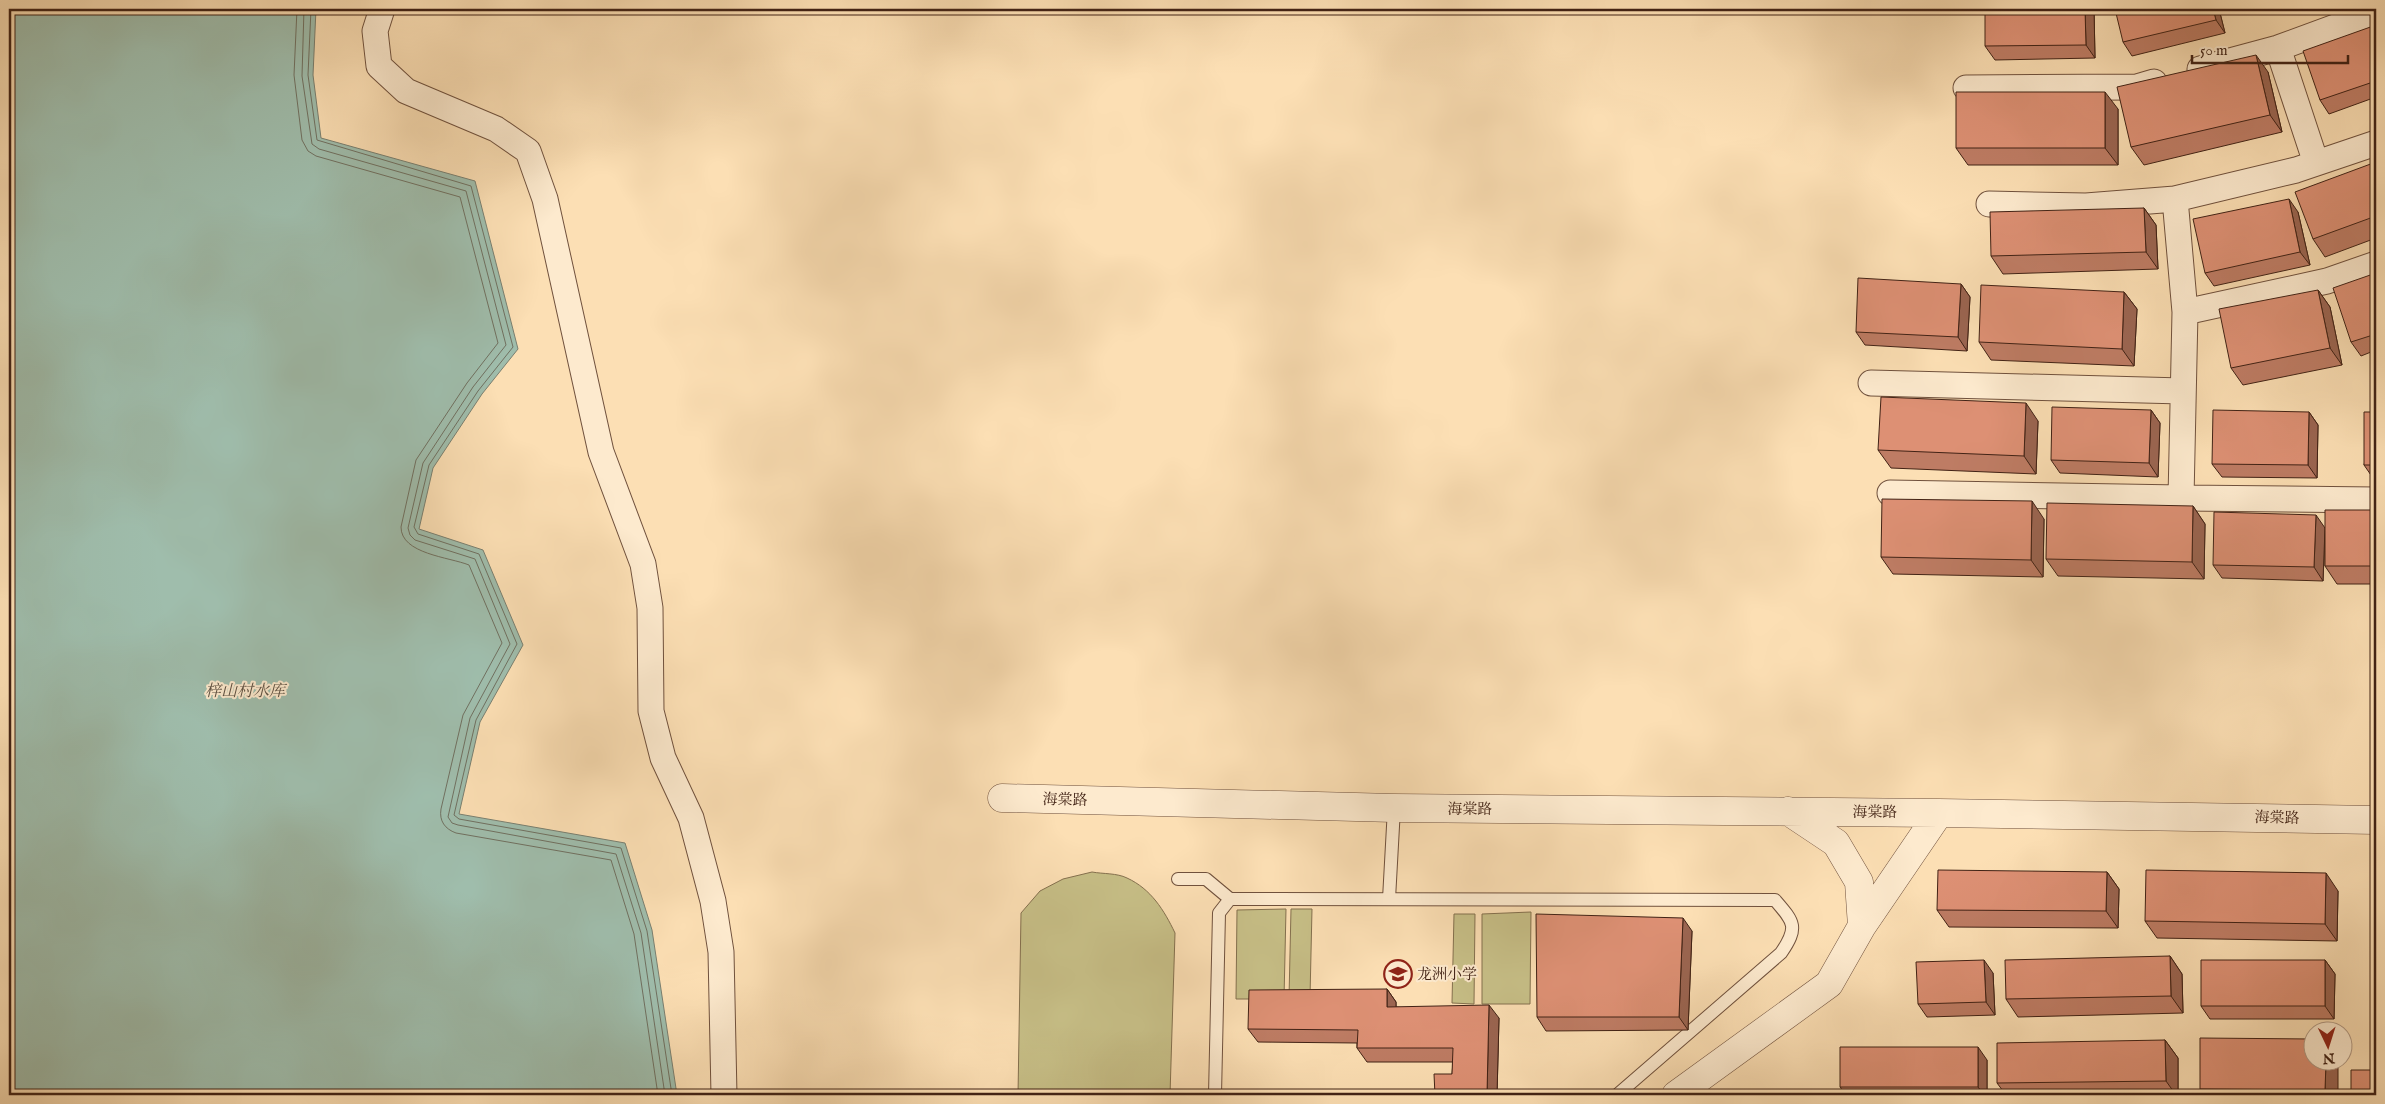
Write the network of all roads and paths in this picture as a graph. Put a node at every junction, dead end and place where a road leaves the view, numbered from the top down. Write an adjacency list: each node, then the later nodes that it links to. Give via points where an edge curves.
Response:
1 (382, 9): 25 (street, via 375,31 379,66 406,91 496,129 528,151 545,199 601,452 643,564 650,608 651,711 662,758 691,818 713,901 721,952)
2 (2376, 12): 3 (street)
3 (2278, 48): 4 (street, via 2137,86); 6 (street)
4 (1966, 88)
5 (2376, 143): 6 (street)
6 (2316, 163): 7 (street)
7 (2175, 199): 8 (street, via 2086,206); 10 (street)
8 (1989, 204)
9 (2376, 264): 10 (street, via 2327,281)
10 (2185, 312): 12 (street)
11 (1871, 383): 12 (street)
12 (2183, 391): 14 (street)
13 (1890, 493): 14 (street)
14 (2181, 498): 15 (street)
15 (2376, 500)
16 (1002, 798): 17 (street, 海棠路)
17 (1394, 808): 18 (street, 海棠路); 23 (lane)
18 (1788, 811): 19 (street, 海棠路); 24 (street, via 1836,843 1859,882)
19 (1939, 813): 20 (street, 海棠路); 24 (street)
20 (2376, 820)
21 (1178, 879): 22 (lane, via 1206,879)
22 (1230, 899): 23 (lane); 26 (lane, via 1219,913)
23 (1389, 899): 27 (lane, via 1775,900 1791,918 1792,937 1782,953)
24 (1862, 926): 28 (street, via 1829,984)
25 (724, 1095)
26 (1215, 1095)
27 (1617, 1095)
28 (1676, 1095)

